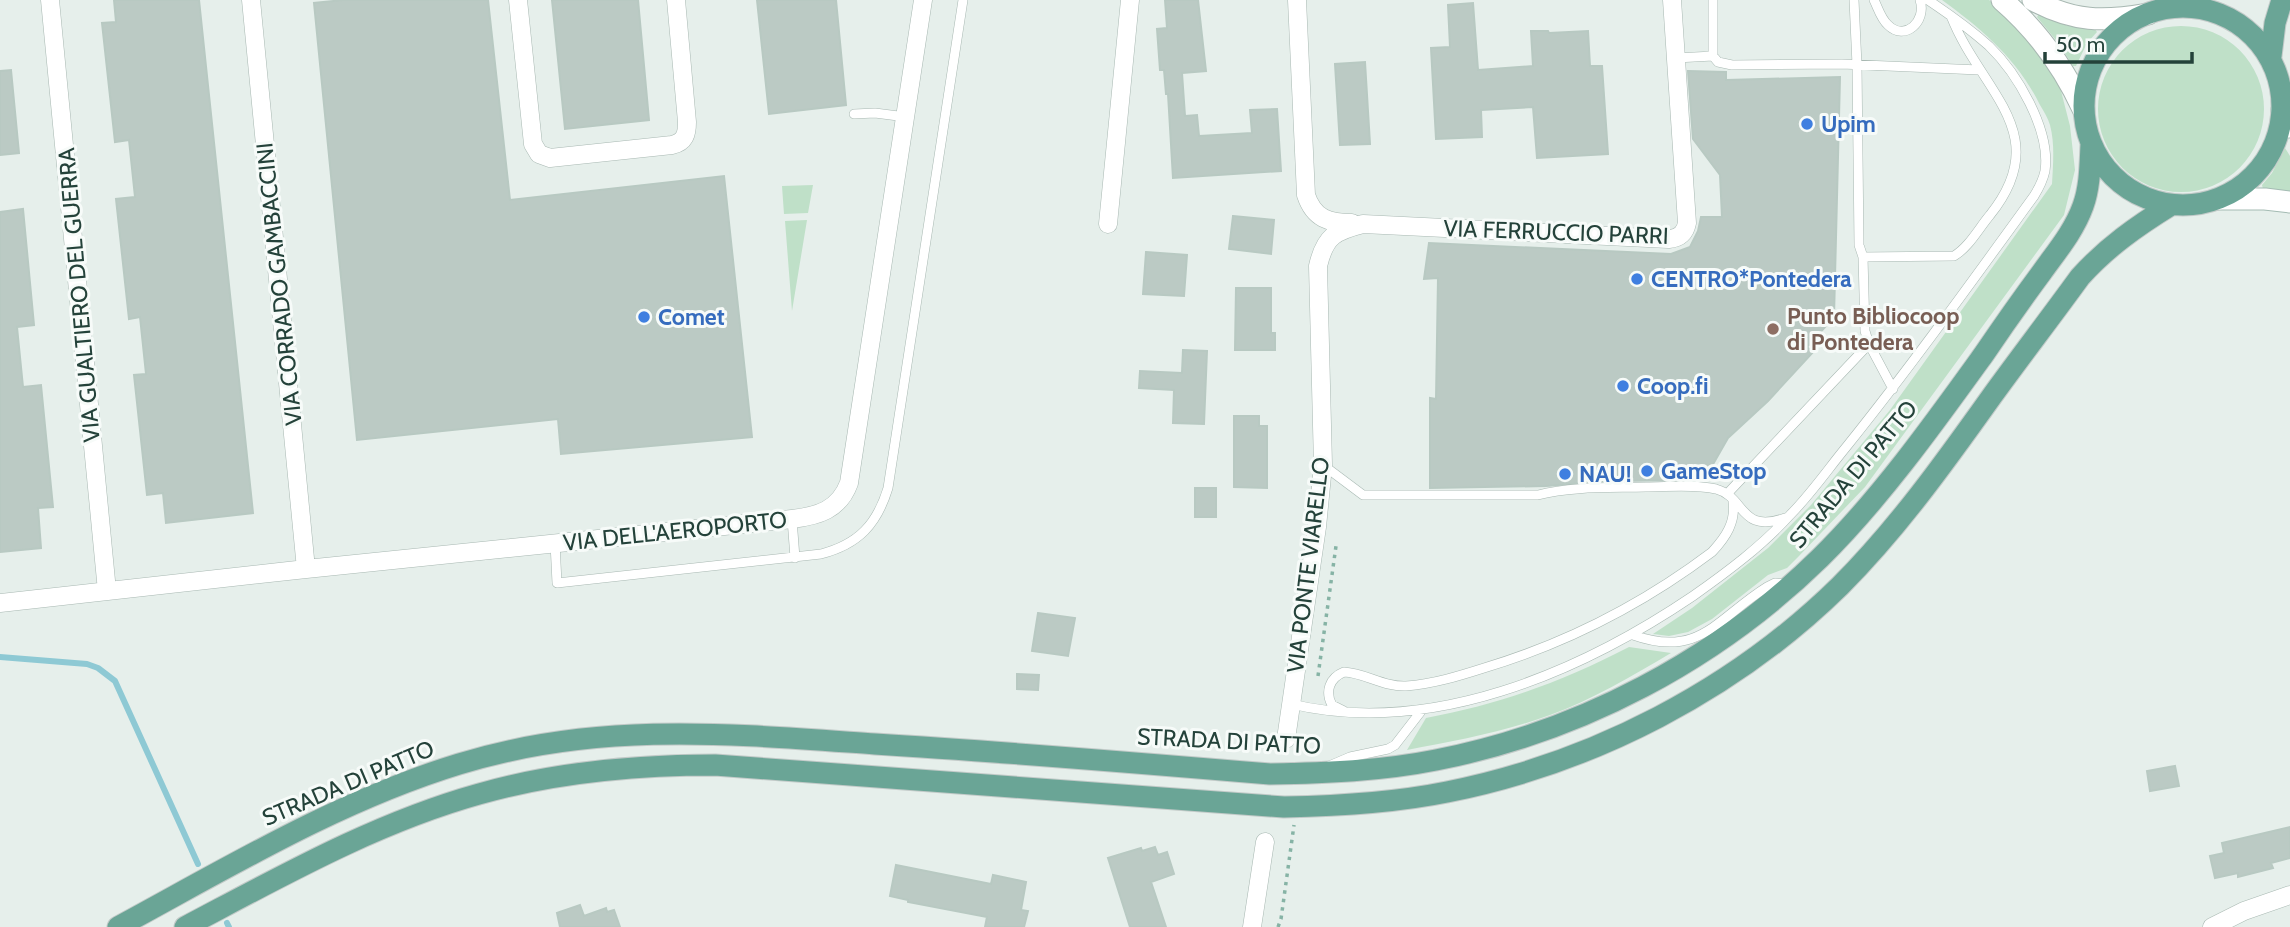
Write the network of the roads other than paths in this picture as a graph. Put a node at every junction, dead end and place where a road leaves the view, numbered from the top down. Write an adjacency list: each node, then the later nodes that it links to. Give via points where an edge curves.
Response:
1 (50, 0): 49 (street, VIA GUALTIERO DEL GUERRA)
2 (251, 0): 47 (street, VIA CORRADO GAMBACCINI)
3 (518, 0): 4 (street, via 533,144 539,154 550,158 672,145 684,139 687,122)
4 (676, 0)
5 (923, 0): 29 (street, VIA DELL'AEROPORTO)
6 (963, 0): 46 (lane, via 888,488 876,518 857,539 836,550)
7 (1130, 0): 35 (street)
8 (1297, 0): 36 (street, VIA FERRUCCIO PARRI, via 1307,195 1315,213 1326,221)
9 (1672, 0): 24 (street, VIA FERRUCCIO PARRI)
10 (1713, 0): 22 (lane)
11 (1854, 0): 25 (lane)
12 (1874, 0): 13 (lane, via 1889,27 1899,30 1920,20)
13 (1920, 0)
14 (1928, 0): 21 (lane)
15 (2002, 0): 27 (street, via 2051,51)
16 (2033, 0): 20 (street, via 2057,12 2092,20)
17 (2205, 0): 19 (main road)
18 (2282, 0): 23 (main road)
19 (2182, 7): 20 (main road); 23 (main road, via 2232,20 2248,30)
20 (2148, 14): 27 (main road, via 2102,50 2088,79)
21 (1951, 15): 26 (lane); 40 (lane, via 1991,48 2016,80 2038,124 2045,171 2034,196)
22 (1713, 56): 24 (lane); 25 (lane, via 1732,65)
23 (2271, 56): 30 (main road)
24 (1676, 58): 36 (street, VIA FERRUCCIO PARRI, via 1687,223 1678,238)
25 (1857, 65): 26 (lane); 37 (lane, via 1859,245)
26 (1979, 70): 37 (lane, via 1995,90 2016,139 2017,163 2008,190 1954,256)
27 (2083, 108): 31 (main road)
28 (854, 114): 29 (lane)
29 (906, 117): 44 (street, VIA DELL'AEROPORTO, via 849,483 829,510)
30 (2286, 118): 32 (main road, via 2264,163 2246,182)
31 (2091, 145): 34 (main road, via 2125,187); 48 (main road, STRADA DI PATTO, via 2085,200 2066,239 1883,487)
32 (2218, 199): 33 (street); 34 (main road)
33 (2290, 202)
34 (2171, 205): 60 (main road, via 2110,247 2080,277 1917,497 1807,616 1678,706 1569,756 1446,792 1363,804 1284,807 715,765 606,769 487,791 394,823)
35 (1108, 224)
36 (1363, 224): 38 (street, VIA FERRUCCIO PARRI, via 1331,236)
37 (1863, 257): 39 (lane)
38 (1318, 266): 41 (street, VIA PONTE VIARELLO)
39 (1869, 344): 40 (lane); 42 (lane)
40 (1893, 389): 43 (lane)
41 (1323, 465): 42 (lane, via 1363,495 1538,495 1659,487 1713,489); 52 (street, VIA PONTE VIARELLO)
42 (1730, 498): 43 (lane, via 1756,520 1773,522); 54 (lane, via 1731,525 1712,552 1600,623 1507,661 1435,681 1396,686 1337,675 1328,695 1332,705)
43 (1790, 516): 51 (lane, via 1736,565)
44 (792, 519): 45 (street, VIA DELL'AEROPORTO); 46 (lane)
45 (555, 543): 46 (lane, via 557,583); 47 (street, VIA DELL'AEROPORTO)
46 (795, 558)
47 (306, 569): 49 (street, VIA DELL'AEROPORTO)
48 (1791, 584): 51 (lane, via 1767,587 1690,640 1664,644); 56 (main road, STRADA DI PATTO, via 1739,628 1668,674 1542,731 1437,760)
49 (107, 591): 50 (street, VIA DELL'AEROPORTO)
50 (0, 603)
51 (1633, 635): 53 (lane, via 1511,688)
52 (1291, 704): 54 (lane); 55 (street, VIA PONTE VIARELLO)
53 (1422, 710): 54 (lane); 56 (lane, via 1395,745 1350,757)
54 (1349, 713)
55 (1286, 739)
56 (1317, 773): 59 (main road, STRADA DI PATTO, via 1270,774 724,734 569,740 461,764 376,794)
57 (1265, 842): 61 (street)
58 (2290, 895): 62 (street)
59 (118, 927)
60 (185, 927)
61 (1252, 927)
62 (2212, 927)

